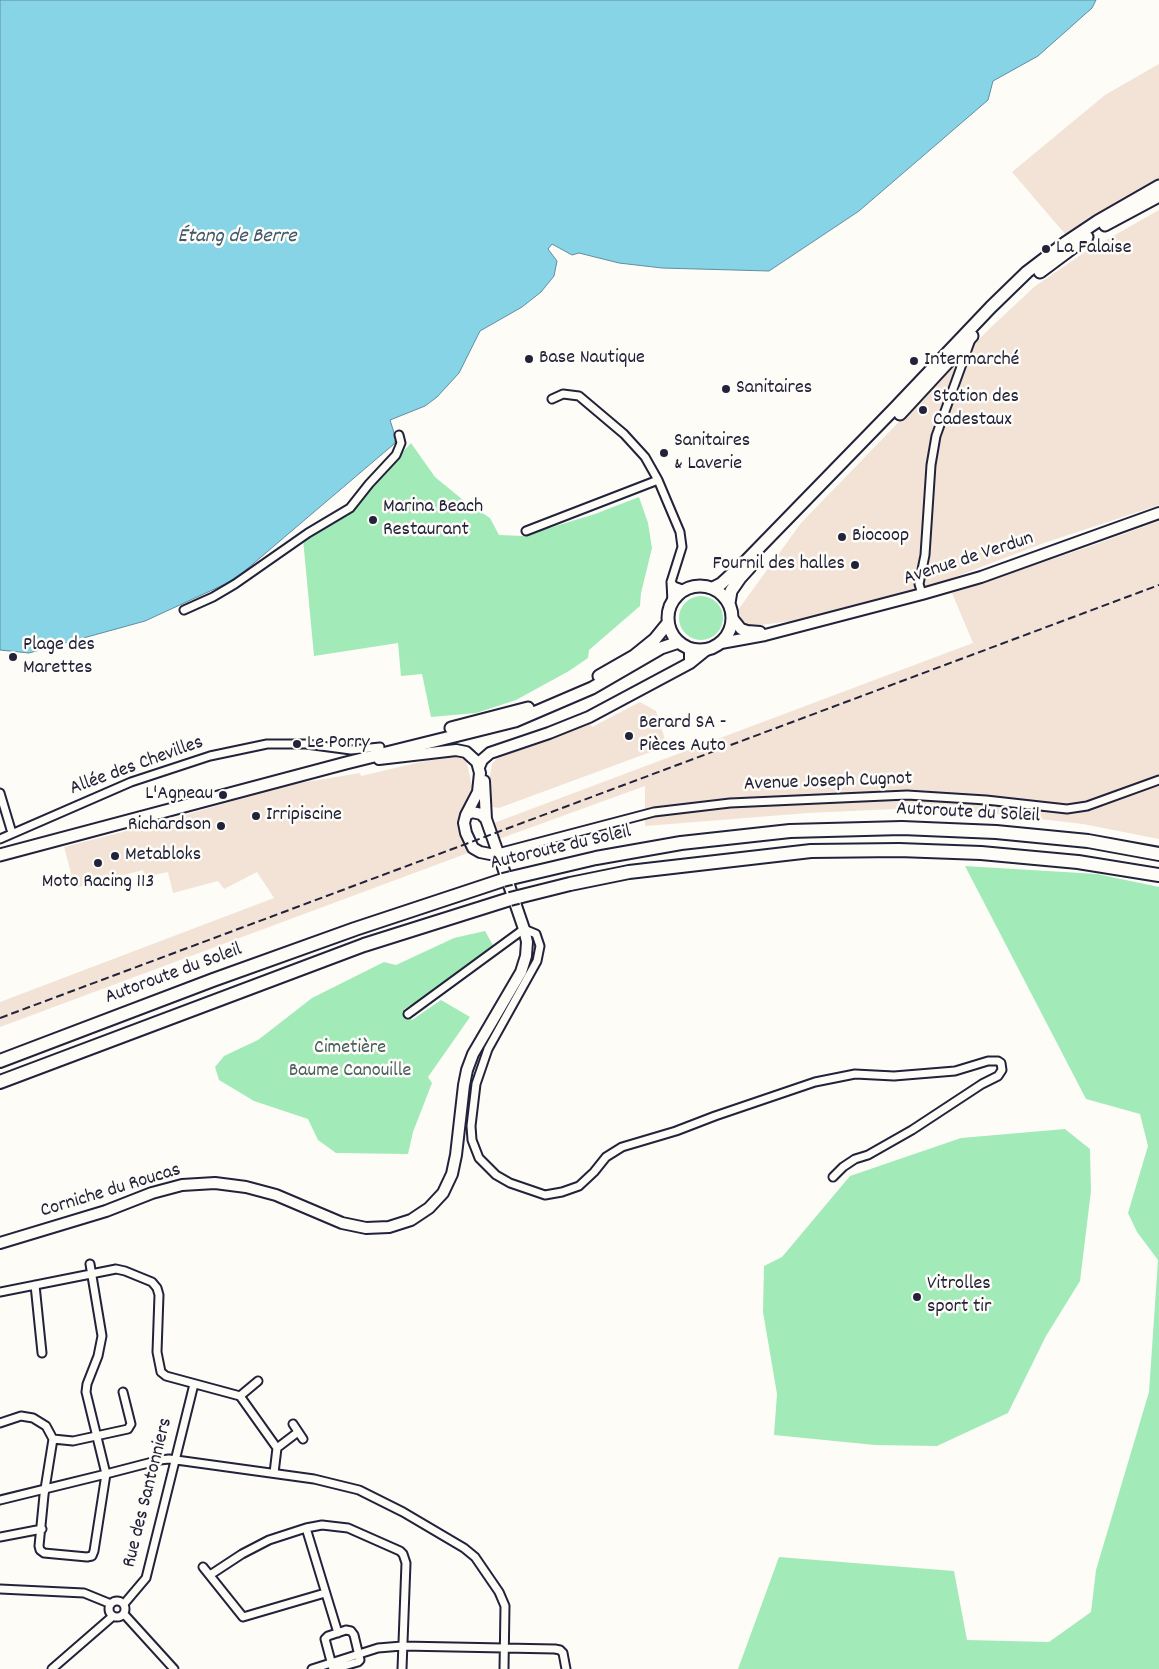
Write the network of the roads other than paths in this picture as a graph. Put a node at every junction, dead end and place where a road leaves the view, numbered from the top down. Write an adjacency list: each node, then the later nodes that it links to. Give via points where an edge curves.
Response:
1 (1159, 186): 10 (main road, via 1098,220 1027,272 746,561)
2 (1159, 196): 3 (main road, via 1091,234 1039,272 998,308)
3 (971, 338): 12 (street, via 936,436 920,584); 14 (main road, via 740,578 731,591)
4 (552, 399): 6 (street, via 562,394 579,396 624,434 645,457)
5 (399, 435): 15 (street, via 401,443 396,455 350,508 235,584)
6 (658, 480): 8 (street); 9 (street, via 680,532 682,547)
7 (1159, 513): 12 (main road, Avenue de Verdun, via 981,577)
8 (526, 531)
9 (671, 582): 11 (street); 13 (street)
10 (713, 588): 11 (main road, via 694,586); 14 (main road)
11 (685, 590): 13 (main road)
12 (922, 594): 18 (main road, Avenue de Verdun)
13 (672, 602): 17 (main road)
14 (729, 603): 16 (main road)
15 (184, 610)
16 (733, 619): 18 (main road, via 747,631); 20 (main road)
17 (668, 623): 19 (main road); 24 (main road, via 634,656 590,682 520,711)
18 (785, 629): 20 (main road)
19 (679, 642): 21 (main road); 26 (main road, via 661,648 592,688 515,720)
20 (721, 643): 22 (main road)
21 (690, 649): 22 (main road); 23 (main road)
22 (706, 650): 23 (main road)
23 (690, 663): 25 (main road, via 589,717)
24 (380, 747): 32 (street, Allée des Chevilles, via 351,750 306,744 267,744 210,756 131,782); 34 (main road)
25 (496, 751): 27 (main road, via 486,756); 31 (main road, Corniche du Roucas, via 485,770)
26 (346, 763): 27 (main road, via 456,750 473,756); 37 (main road)
27 (479, 767): 30 (main road, via 478,792)
28 (1159, 780): 35 (street, Avenue Joseph Cugnot, via 1087,806 1067,808 907,795 730,803 654,812)
29 (0, 794): 32 (street)
30 (466, 815): 31 (main road, via 476,812); 35 (main road, via 464,823 472,848 490,854)
31 (486, 819): 35 (main road, Corniche du Roucas)
32 (12, 834): 33 (street, Allée des Chevilles)
33 (0, 839)
34 (0, 848)
35 (498, 852): 39 (main road, Corniche du Roucas)
36 (1159, 854): 41 (highway, Autoroute du Soleil, via 1088,841 996,832 902,828 790,831 681,842 507,879 346,932)
37 (0, 855)
38 (1159, 875): 42 (highway, Autoroute du Soleil, via 1078,862 981,852 899,850 811,851 630,872 514,898 364,945)
39 (524, 929): 40 (street); 43 (street, via 536,934 540,946 537,961 488,1049 476,1084 471,1126 479,1158 496,1175 545,1195 562,1192 579,1186 606,1157 622,1147 815,1082 855,1074 894,1076 955,1071 988,1061 1001,1064 998,1076 868,1156 855,1159); 44 (main road, Corniche du Roucas, via 527,942 521,972 467,1070 452,1174 443,1193 411,1220 389,1227 366,1228 342,1223 276,1195 246,1187 190,1184 152,1193 106,1211)
40 (408, 1014)
41 (0, 1061)
42 (0, 1082)
43 (833, 1177)
44 (0, 1243)
45 (90, 1264): 46 (street)
46 (92, 1273): 47 (street); 51 (street, via 121,1270 155,1285 159,1295 157,1352 161,1372); 57 (street, via 102,1336 86,1392)
47 (35, 1285): 48 (street); 49 (street)
48 (0, 1292)
49 (42, 1353)
50 (258, 1381): 53 (street)
51 (194, 1384): 53 (street); 61 (street, Rue des Santonniers)
52 (123, 1392): 57 (street, via 130,1428)
53 (240, 1396): 60 (street)
54 (0, 1423): 58 (street, via 21,1416 33,1418 46,1426)
55 (293, 1424): 56 (street)
56 (298, 1432): 59 (street); 60 (street)
57 (96, 1437): 58 (street, via 78,1441); 63 (street)
58 (53, 1439): 64 (street)
59 (303, 1439)
60 (277, 1448): 62 (street)
61 (175, 1460): 62 (street); 63 (street, via 160,1460); 74 (street, Rue des Santonniers, via 146,1578)
62 (274, 1473): 79 (street, via 314,1479 366,1493 469,1552 502,1598 506,1616)
63 (106, 1474): 64 (street); 67 (street, via 92,1556 44,1553 39,1546)
64 (45, 1489): 65 (street); 67 (street)
65 (0, 1500)
66 (306, 1528): 70 (street, via 269,1540); 72 (street); 78 (street, via 330,1525 348,1528 403,1554 406,1563)
67 (42, 1529): 68 (street)
68 (0, 1537)
69 (203, 1567): 70 (street)
70 (210, 1575): 72 (street, via 243,1617)
71 (0, 1589): 73 (street, via 84,1593)
72 (325, 1593): 77 (street)
73 (111, 1604): 74 (street, via 117,1601); 76 (street, via 109,1610)
74 (124, 1604): 75 (street)
75 (124, 1614): 76 (street); 83 (street)
76 (114, 1616): 82 (street)
77 (338, 1633): 80 (street, via 351,1631); 81 (street, via 325,1639)
78 (402, 1646): 79 (street); 80 (street); 85 (street)
79 (504, 1647): 86 (street); 87 (street, via 560,1650)
80 (359, 1654): 81 (street, via 358,1662 337,1669)
81 (331, 1663): 84 (street)
82 (52, 1669)
83 (174, 1669)
84 (312, 1669)
85 (402, 1669)
86 (504, 1669)
87 (566, 1669)

